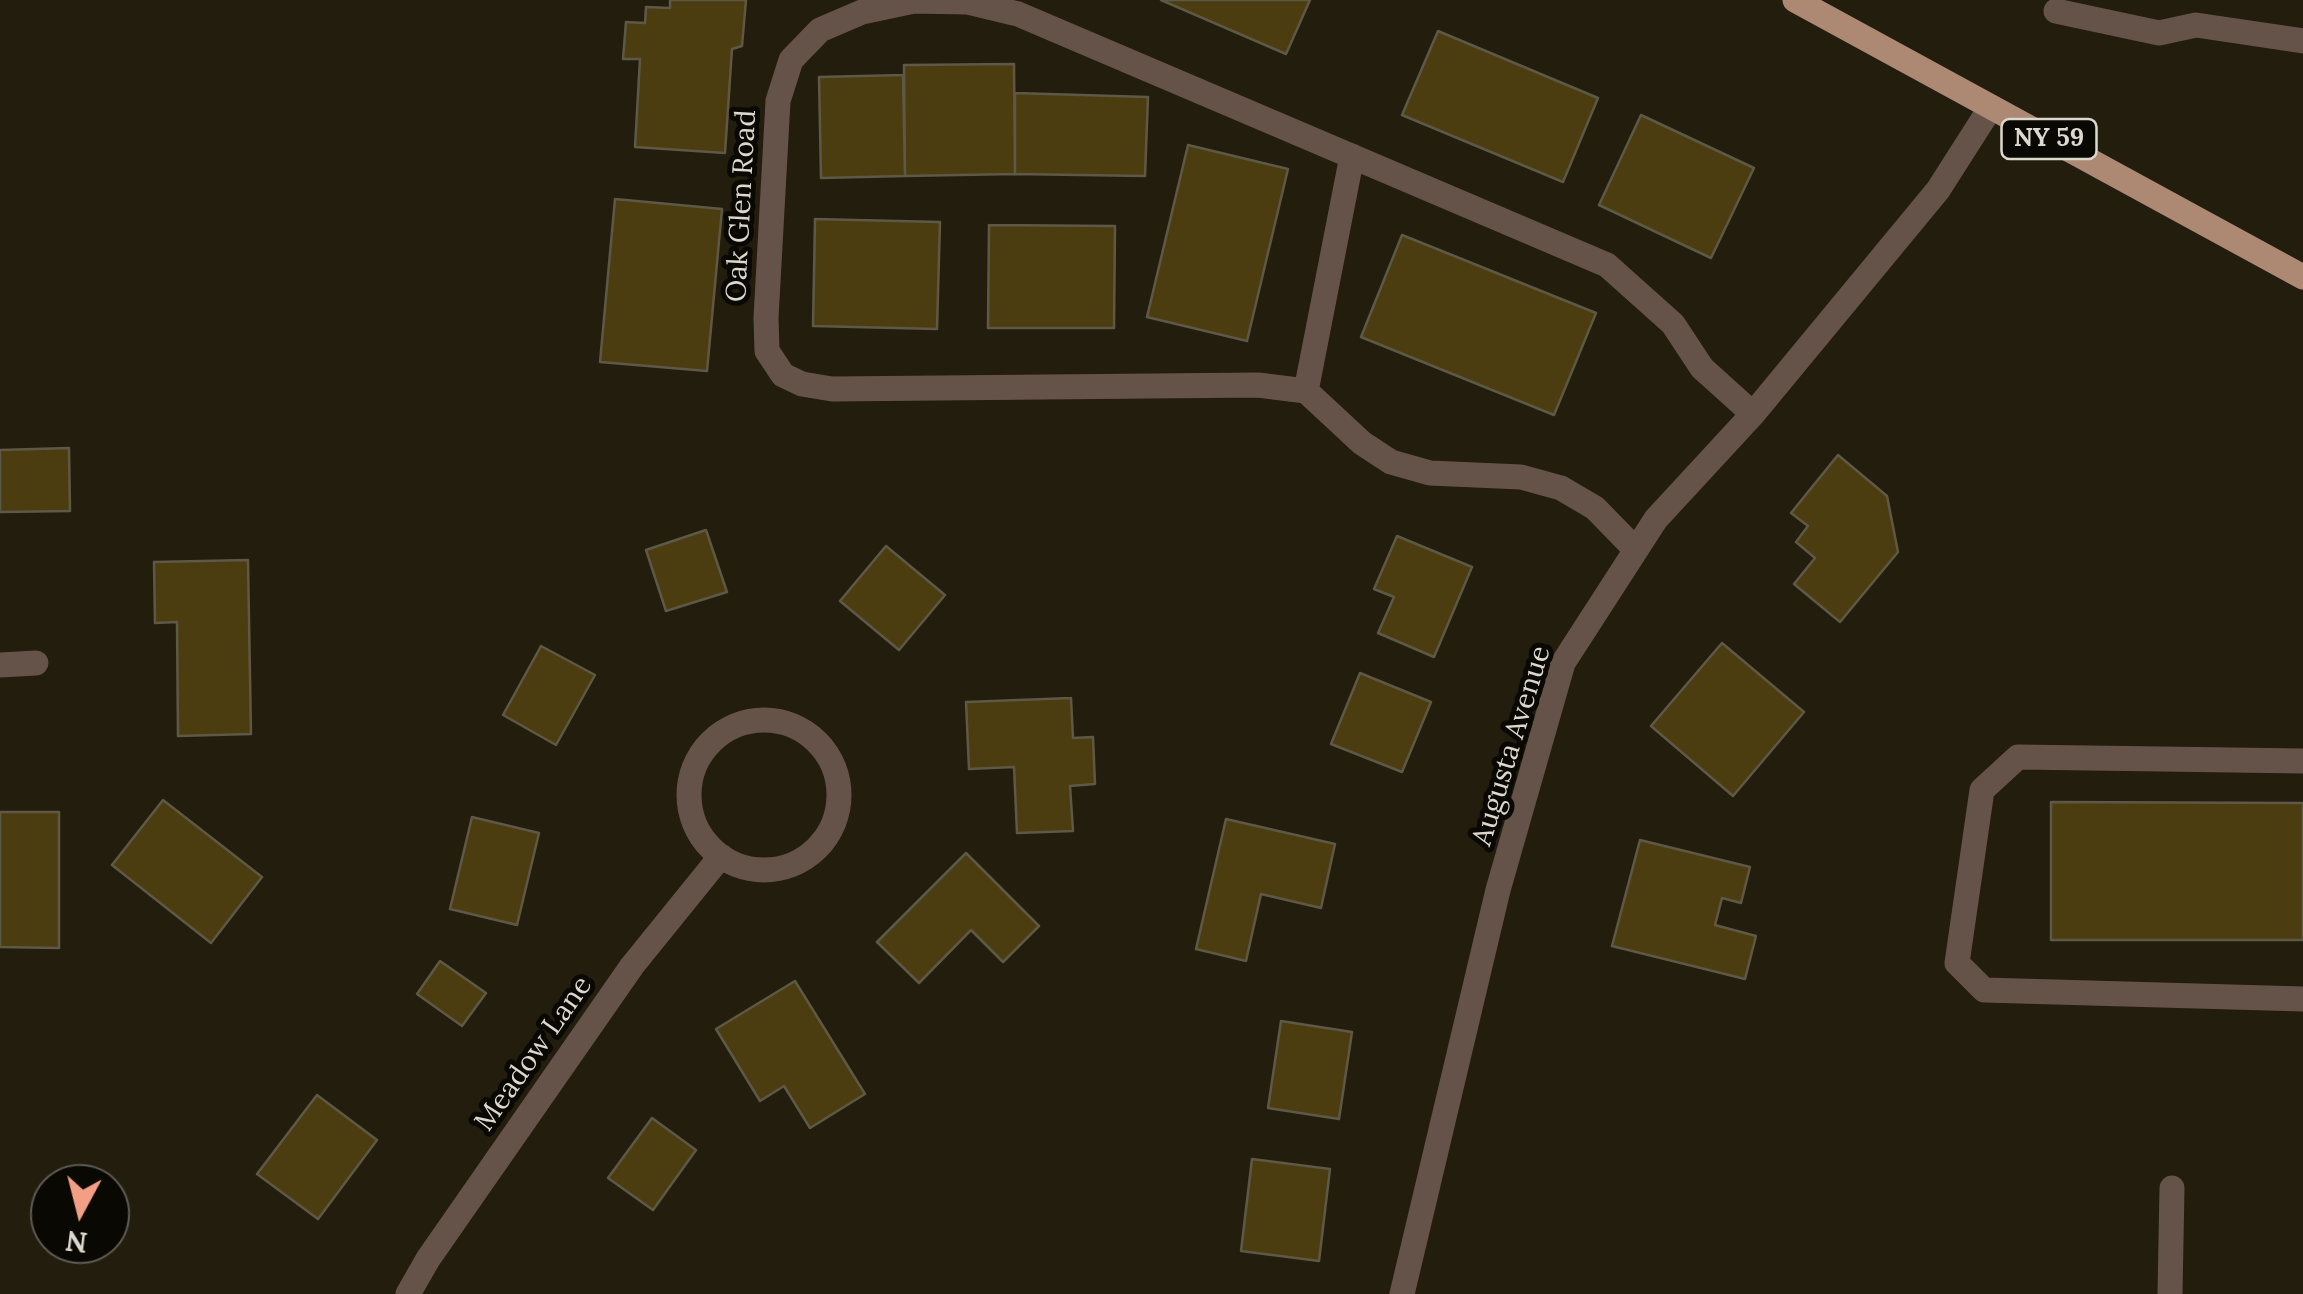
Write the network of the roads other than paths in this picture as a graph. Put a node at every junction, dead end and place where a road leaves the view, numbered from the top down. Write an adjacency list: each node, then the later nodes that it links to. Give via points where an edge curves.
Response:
1 (1795, 0): 4 (main road, NY 59)
2 (2056, 11): 3 (street, via 2159,33 2196,25)
3 (2303, 42)
4 (1991, 108): 6 (main road, NY 59); 8 (street, Augusta Avenue, via 1938,190)
5 (1352, 156): 7 (street); 7 (street, Oak Glen Road, via 1018,14 968,2 914,1 820,30 791,60 778,101 766,351 782,375 832,389 1258,385); 8 (street, Oak Glen Road, via 1607,264)
6 (2303, 277)
7 (1306, 391): 9 (street, via 1391,462 1430,474 1521,477 1561,488 1595,508)
8 (1753, 414): 9 (street, Augusta Avenue)
9 (1635, 549): 17 (street, Augusta Avenue, via 1563,663 1498,890)
10 (36, 663): 11 (street)
11 (0, 665)
12 (2303, 761): 14 (street, via 2018,756 1982,790 1957,963 1984,990)
13 (720, 856): 13 (street, via 770,870 816,849 832,828 839,802 838,778 813,738 792,725 744,722 704,748 688,794 703,839); 16 (street, Meadow Lane, via 632,966)
14 (2303, 998)
15 (2172, 1188): 18 (street)
16 (408, 1294)
17 (1402, 1294)
18 (2170, 1294)

